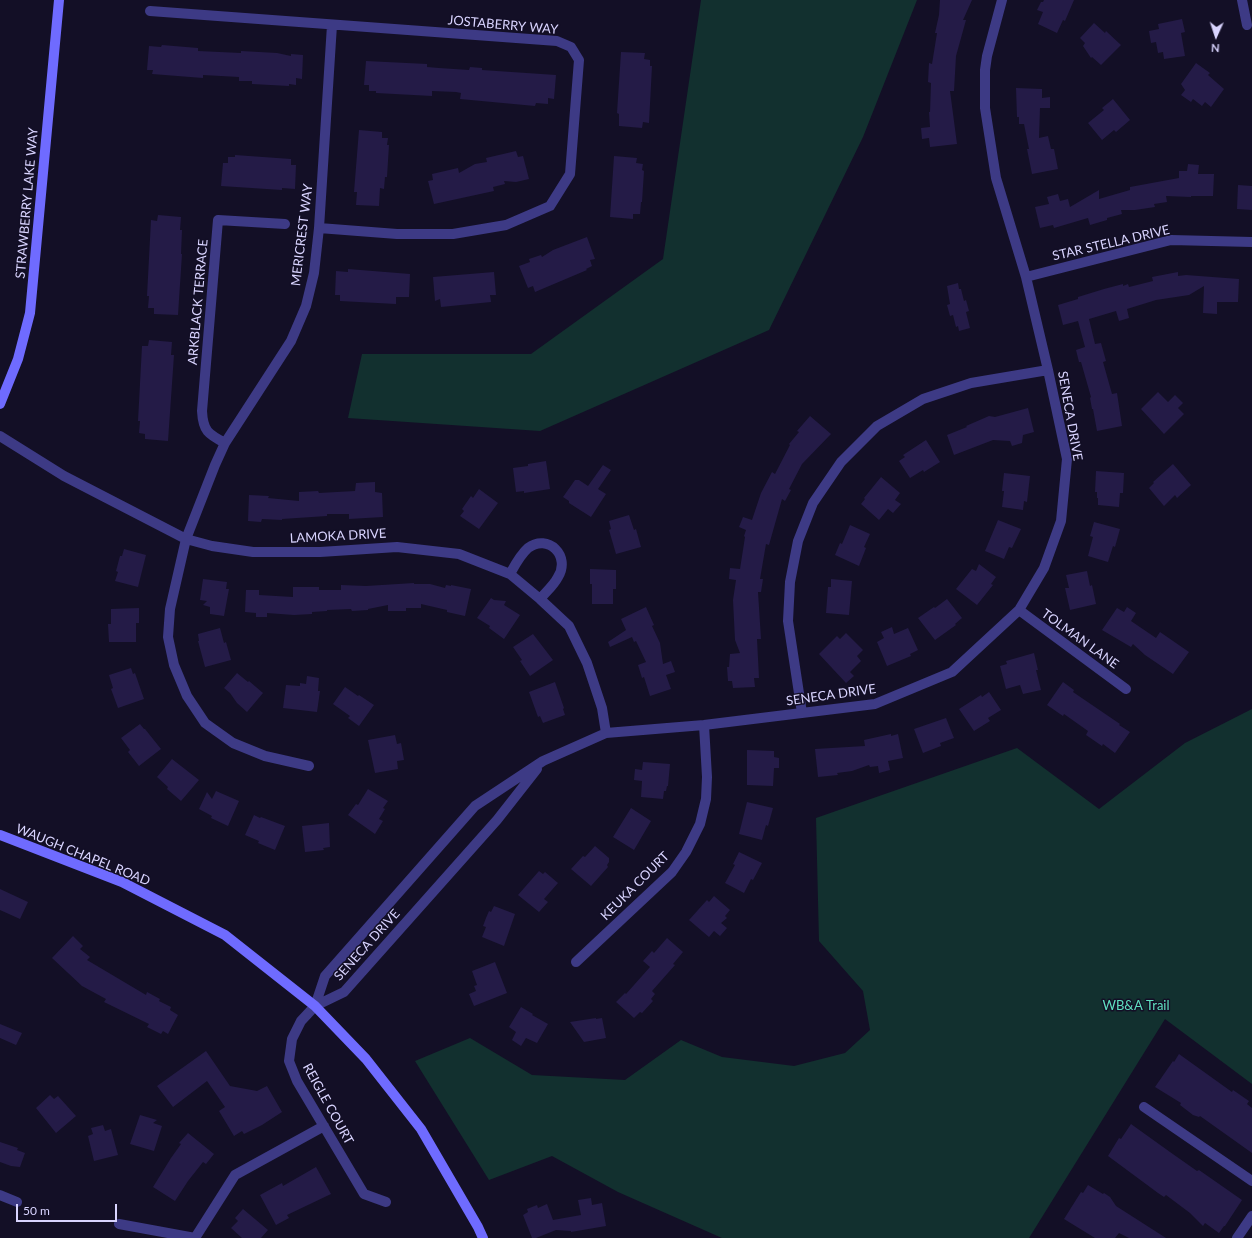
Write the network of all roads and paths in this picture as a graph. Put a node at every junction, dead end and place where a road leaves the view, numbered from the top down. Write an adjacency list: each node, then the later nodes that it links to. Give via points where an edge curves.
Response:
1 (59, 0): 12 (main road, STRAWBERRY LAKE WAY, via 30,313 18,359)
2 (1002, 0): 10 (street, SENECA DRIVE, via 987,56 985,108 996,178)
3 (1242, 0): 6 (street)
4 (150, 11): 5 (street, JOSTABERRY WAY)
5 (332, 24): 8 (street, MERICREST WAY); 8 (street, JOSTABERRY WAY, via 557,42 571,47 579,60 570,174 550,206 506,225 453,234 397,234)
6 (1247, 25)
7 (285, 224): 14 (street, ARKBLACK TERRACE, via 218,220 202,411 207,432)
8 (319, 228): 14 (street, MERICREST WAY, via 314,273 306,306 291,341)
9 (1252, 242): 10 (street, STAR STELLA DRIVE, via 1172,240)
10 (1026, 277): 11 (street, SENECA DRIVE)
11 (1048, 370): 18 (street, SENECA DRIVE, via 1067,459 1060,521 1044,568); 20 (street, via 970,383 923,399 877,426 841,462 813,503 798,541 790,582 788,621)
12 (0, 404)
13 (0, 436): 15 (street, LAMOKA DRIVE, via 71,479)
14 (225, 443): 15 (street, MERICREST WAY)
15 (186, 539): 16 (street, LAMOKA DRIVE, via 253,552 320,552 397,547 459,554); 24 (street, MERICREST WAY, via 170,609 168,637 174,665 188,696 205,723 233,742 265,756)
16 (510, 574): 17 (street, LAMOKA DRIVE); 17 (street, via 528,548 544,543 554,546 561,556 559,577)
17 (540, 599): 22 (street, LAMOKA DRIVE, via 569,626 587,663 602,708)
18 (1019, 610): 19 (street, TOLMAN LANE); 20 (street, SENECA DRIVE, via 952,672 875,704)
19 (1126, 689)
20 (802, 713): 21 (street, SENECA DRIVE)
21 (704, 725): 22 (street, SENECA DRIVE); 26 (street, KEUKA COURT, via 706,799 700,824 686,852 672,872)
22 (606, 733): 23 (street, SENECA DRIVE)
23 (543, 761): 27 (street, SENECA DRIVE, via 497,820 344,992); 27 (street, SENECA DRIVE, via 475,806 325,976)
24 (309, 766)
25 (0, 835): 27 (main road, WAUGH CHAPEL ROAD, via 122,882 225,935)
26 (576, 962)
27 (315, 1006): 29 (street, REIGLE COURT, via 301,1021 292,1039 289,1061 297,1081); 37 (main road, WAUGH CHAPEL ROAD, via 366,1059 422,1129)
28 (1144, 1107): 30 (street)
29 (324, 1126): 33 (street, REIGLE COURT, via 364,1194); 36 (street, via 235,1174)
30 (1252, 1181)
31 (0, 1195): 32 (street)
32 (17, 1202)
33 (386, 1202)
34 (1252, 1216): 38 (street)
35 (119, 1224): 36 (street)
36 (195, 1238)
37 (483, 1238)
38 (1237, 1238)

